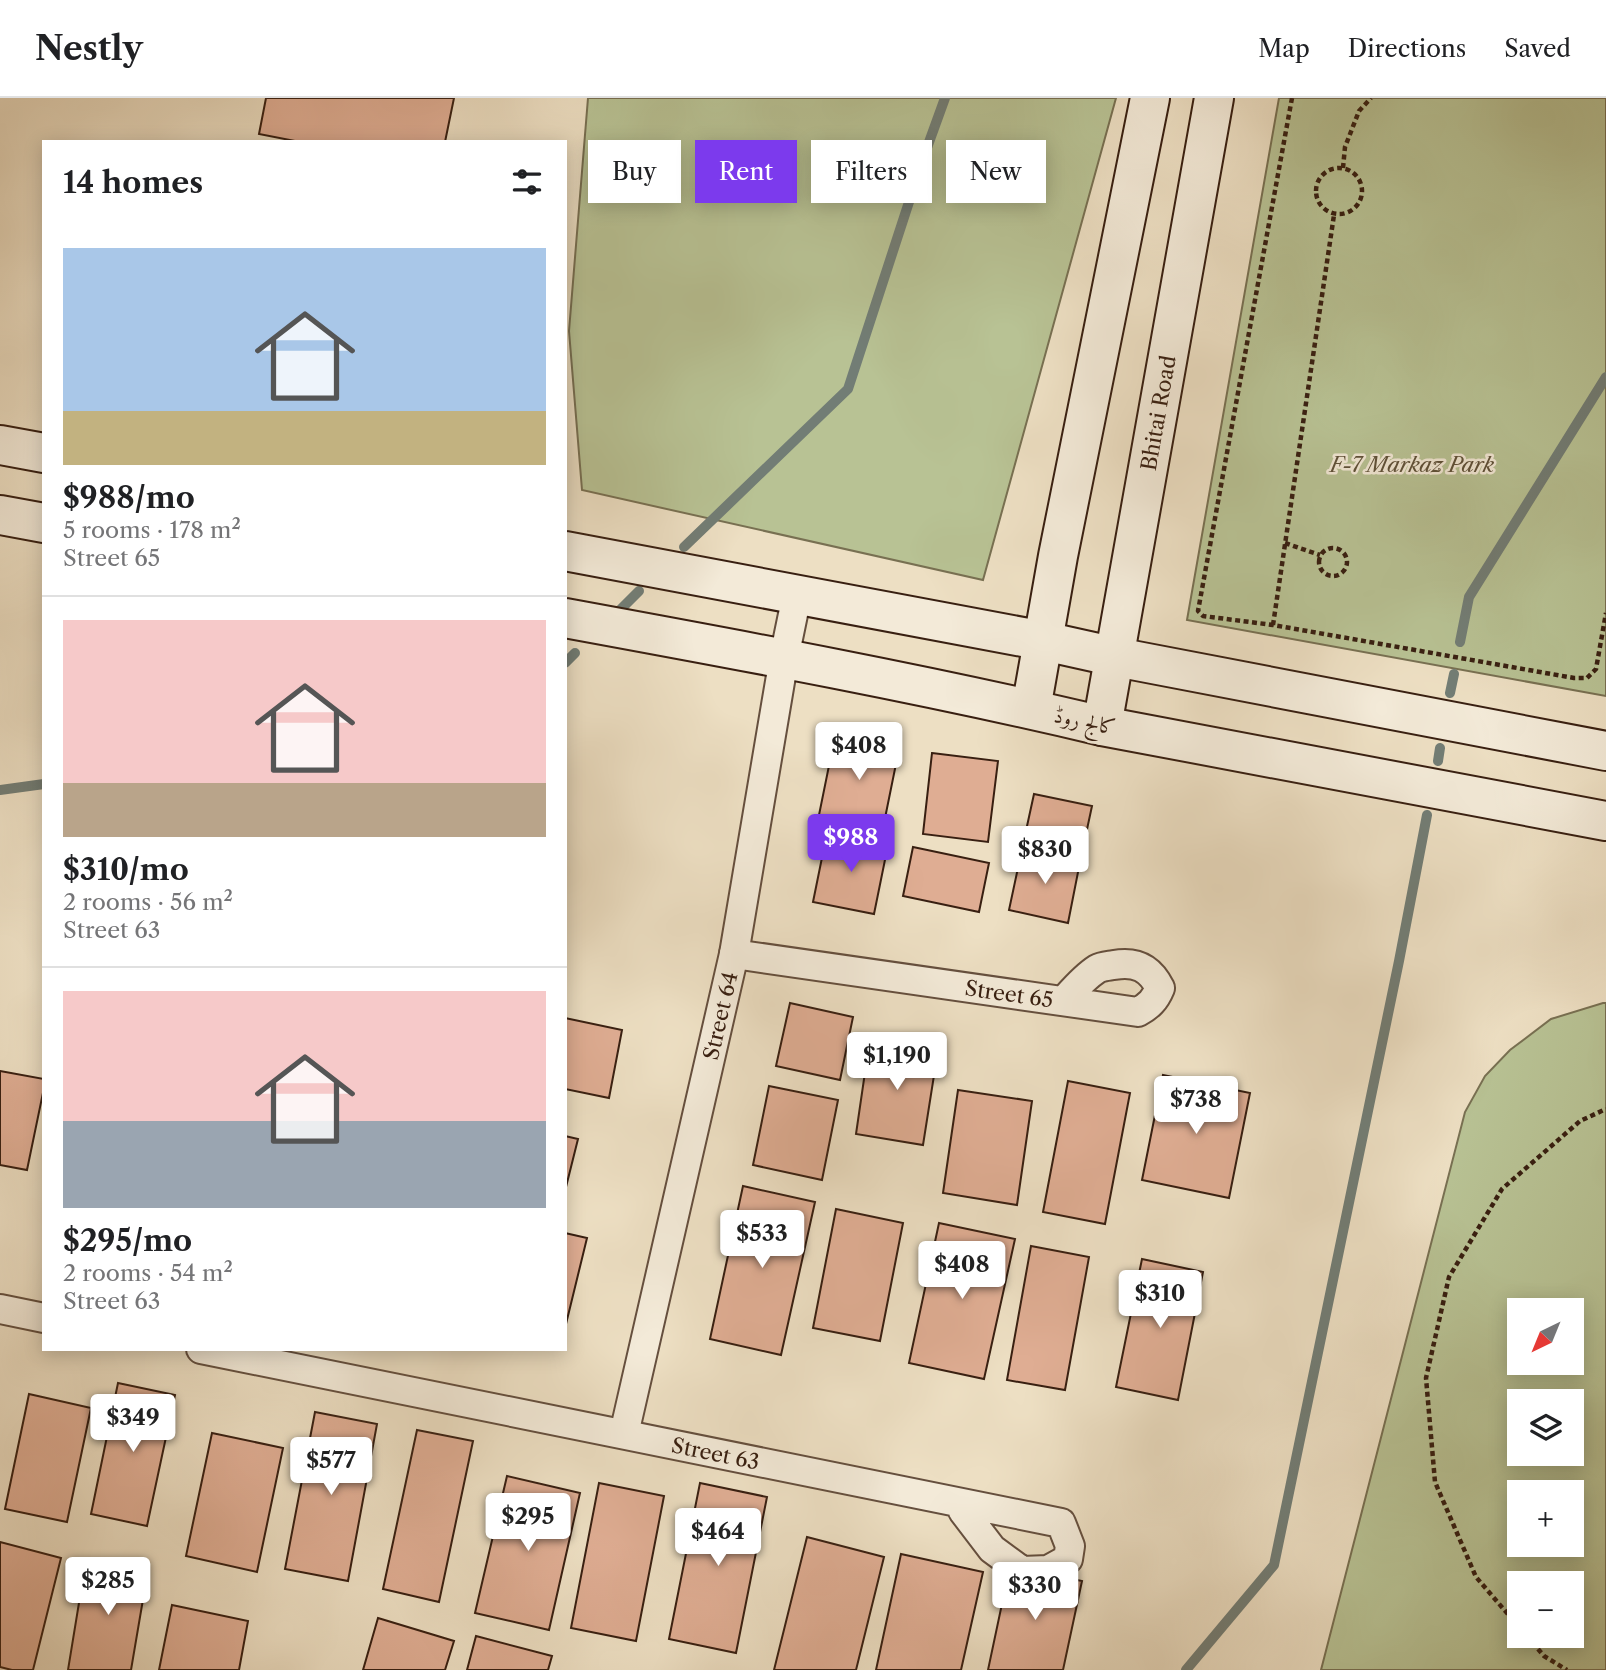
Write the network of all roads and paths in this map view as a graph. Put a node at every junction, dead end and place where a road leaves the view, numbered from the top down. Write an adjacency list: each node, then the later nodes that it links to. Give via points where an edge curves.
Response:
1 (1150, 98): 18 (street)
2 (1214, 98): 19 (street, Bhitai Road)
3 (1292, 98): 17 (path, via 1198,611 1203,616)
4 (1371, 98): 5 (path, via 1359,111 1345,147)
5 (1343, 168): 6 (path, via 1321,176 1315,191 1321,206); 6 (path, via 1356,175 1362,196 1349,213)
6 (1334, 215): 11 (path)
7 (0, 445): 8 (street)
8 (42, 453)
9 (0, 515): 10 (street)
10 (42, 523)
11 (1285, 543): 13 (path); 17 (path)
12 (567, 551): 14 (street)
13 (1320, 555): 13 (path, via 1325,575 1335,576 1345,569 1341,551 1332,548)
14 (797, 595): 18 (street); 20 (street, Street 64)
15 (1606, 613): 17 (path, via 1597,669 1587,678)
16 (567, 618): 20 (street, کالج روڈ)
17 (1273, 625)
18 (1044, 642): 19 (street); 21 (street)
19 (1116, 657): 22 (street, Bhitai Road); 23 (street)
20 (784, 658): 21 (street, کالج روڈ); 25 (street, Street 64)
21 (1031, 709): 22 (street, کالج روڈ)
22 (1102, 726): 24 (street, کالج روڈ)
23 (1606, 751)
24 (1606, 821)
25 (734, 954): 26 (street, Street 65, via 1138,1012 1156,999 1160,988 1144,968 1123,963 1100,967); 31 (street, Street 64)
26 (1068, 996)
27 (1606, 1109): 33 (path, via 1580,1121 1502,1189 1449,1277 1426,1378 1435,1482 1476,1577)
28 (0, 1309): 29 (street)
29 (42, 1318)
30 (211, 1351): 31 (street, Street 63)
31 (624, 1434): 32 (street, Street 63, via 1061,1523 1070,1546 1068,1559 1048,1570 1022,1570 992,1549)
32 (963, 1511)
33 (1507, 1613)
34 (1537, 1648): 35 (path)
35 (1567, 1670)

